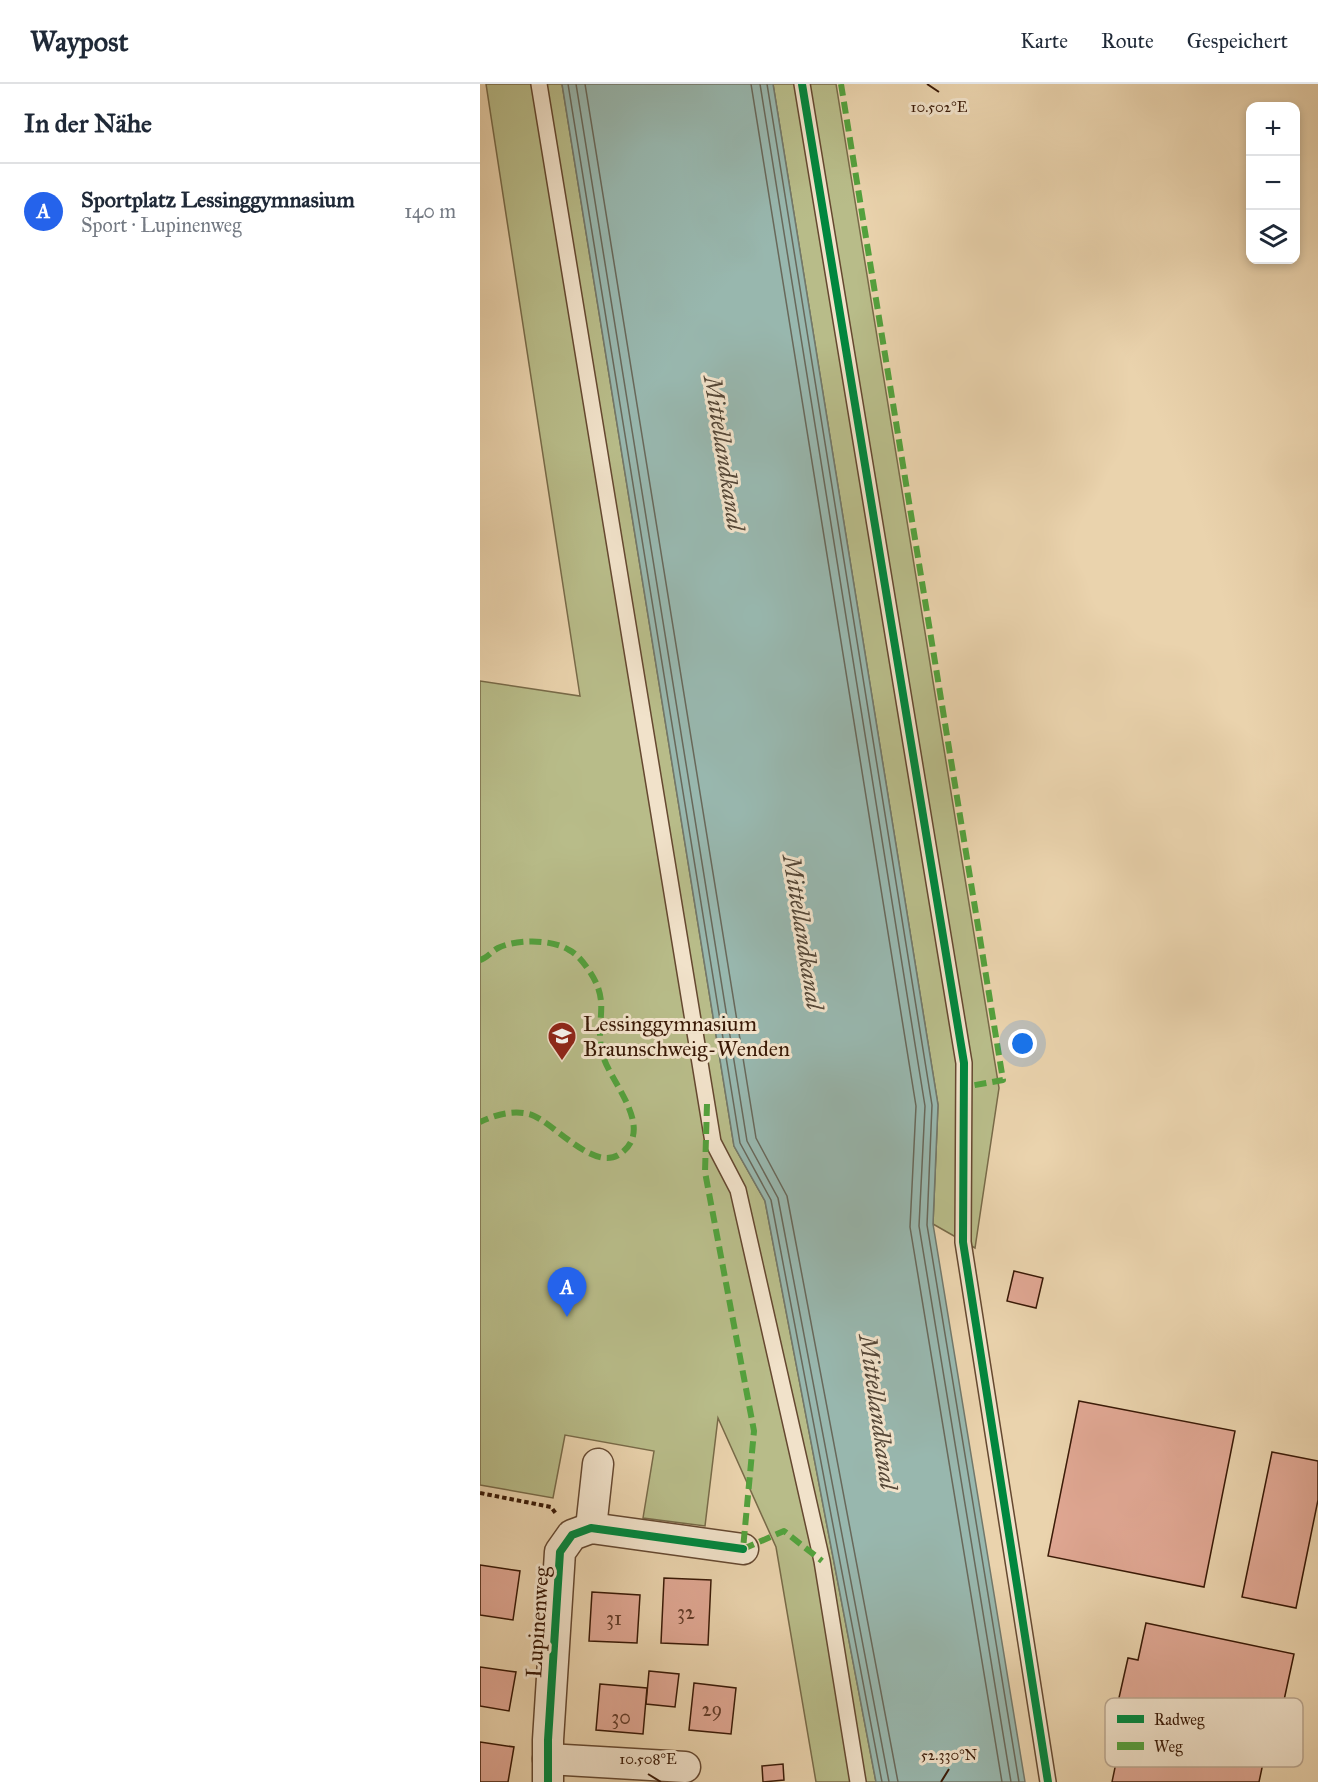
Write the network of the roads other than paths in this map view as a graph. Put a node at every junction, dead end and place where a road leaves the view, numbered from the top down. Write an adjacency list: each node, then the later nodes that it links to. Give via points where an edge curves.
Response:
1 (539, 84): 8 (lane, via 713,1142 738,1190 822,1561)
2 (802, 84): 9 (lane, via 964,1063 963,1242)
3 (598, 1464): 4 (street, Lupinenweg)
4 (581, 1532): 5 (street); 7 (street, Lupinenweg, via 560,1552)
5 (744, 1549)
6 (685, 1767): 7 (street, Lupinenweg)
7 (548, 1770)
8 (858, 1782)
9 (1048, 1782)

